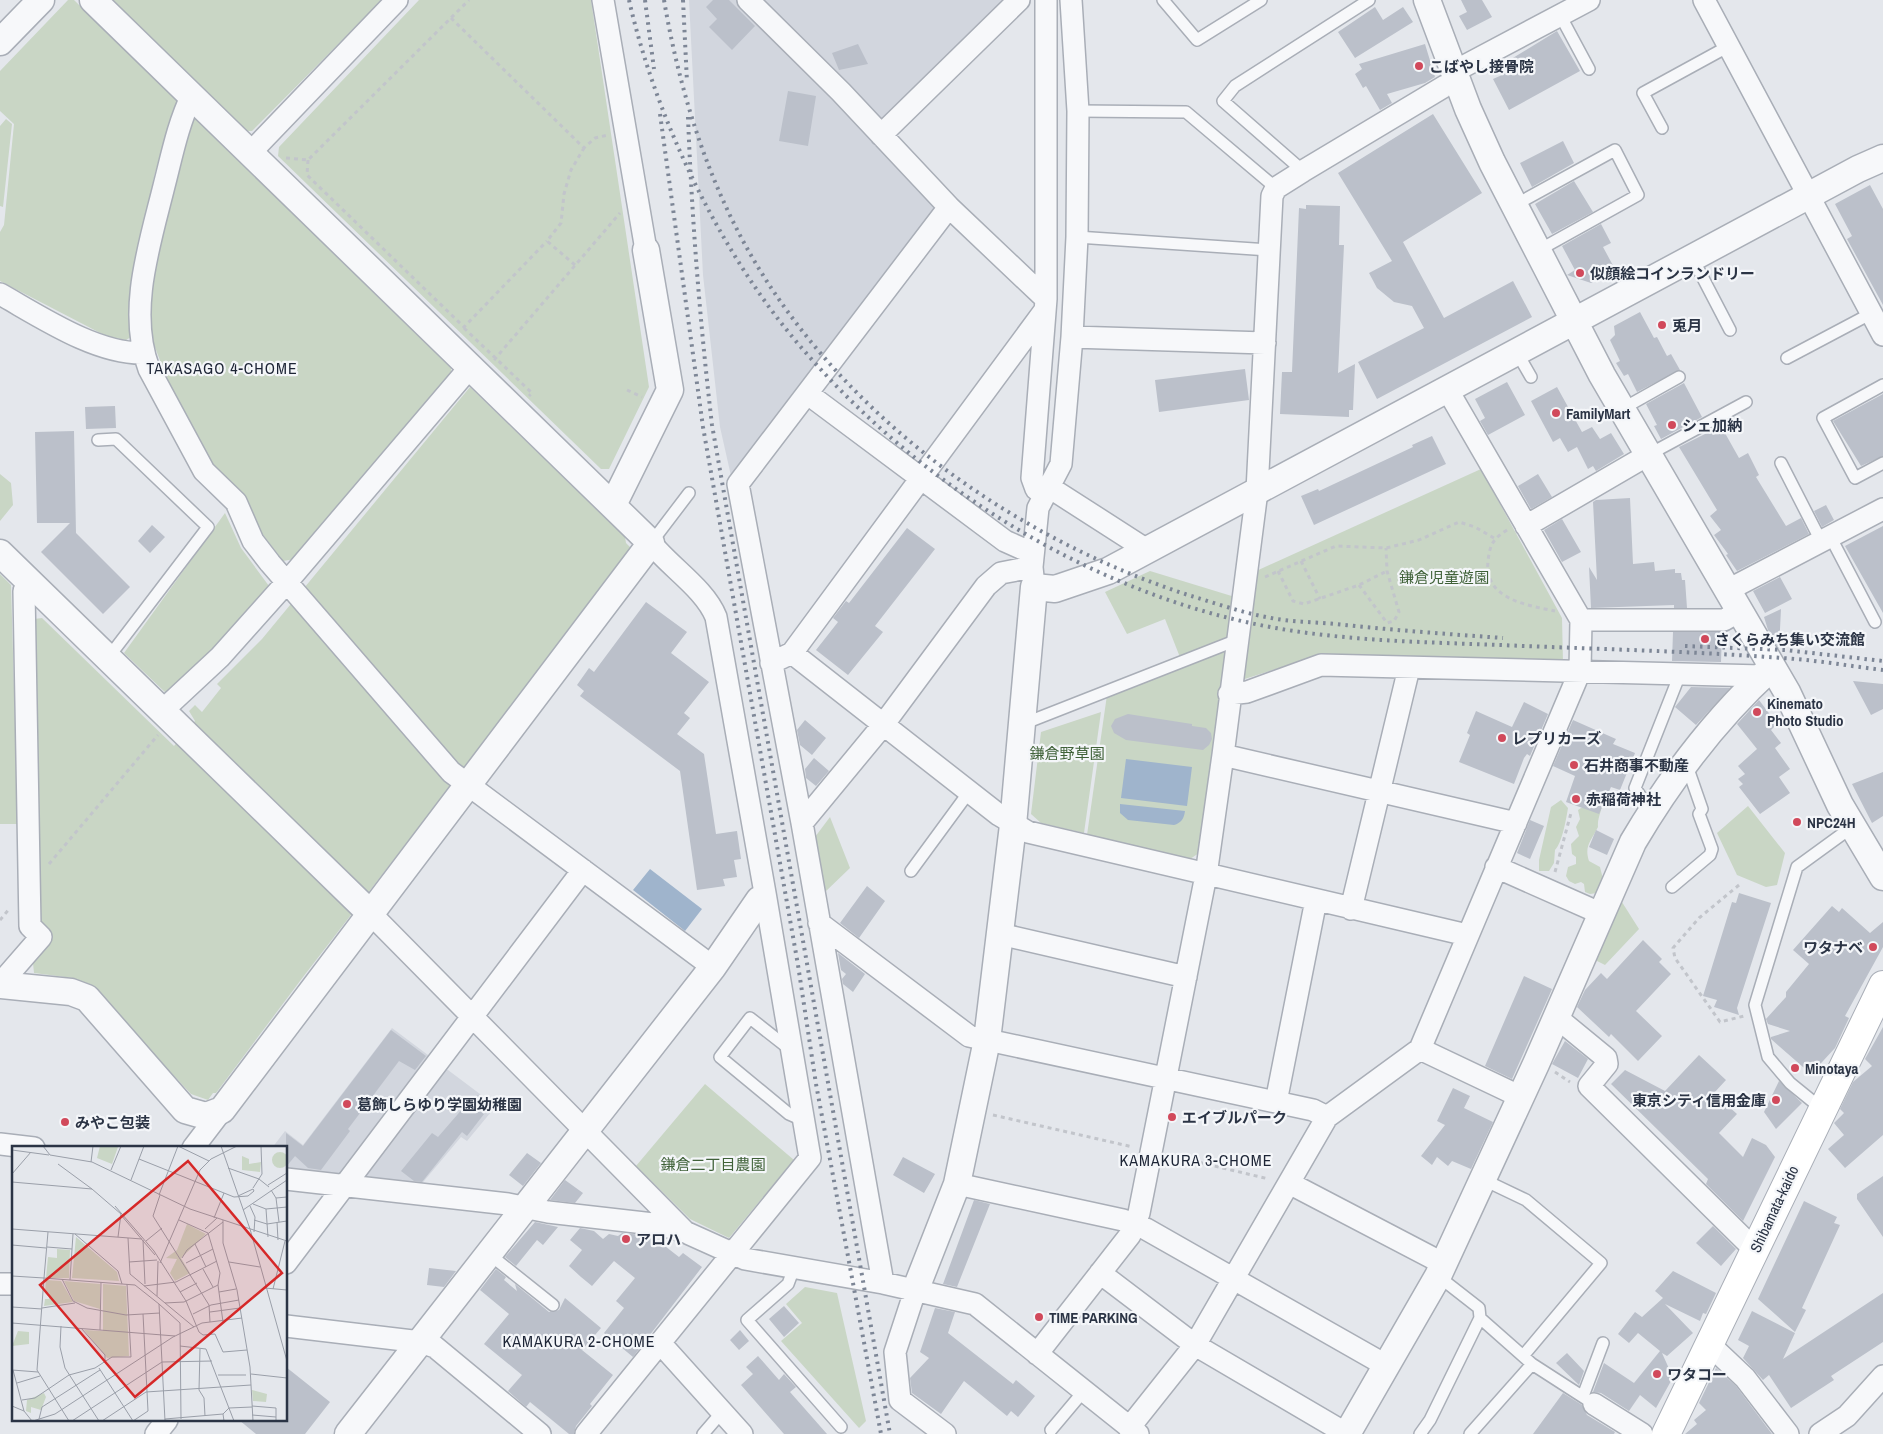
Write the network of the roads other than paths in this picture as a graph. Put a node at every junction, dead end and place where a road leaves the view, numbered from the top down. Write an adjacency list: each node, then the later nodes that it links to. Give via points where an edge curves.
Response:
1 (41, 0): 16 (street)
2 (93, 0): 20 (street)
3 (397, 0): 24 (street)
4 (603, 0): 32 (street)
5 (748, 0): 23 (street)
6 (1019, 0): 23 (street)
7 (1046, 0): 37 (street)
8 (1071, 0): 21 (street)
9 (1162, 0): 10 (lane, via 1197,40)
10 (1261, 0)
11 (1369, 0): 26 (lane, via 1235,86 1223,101)
12 (1427, 0): 19 (street)
13 (1704, 0): 17 (street)
14 (1585, 1): 15 (street)
15 (1560, 15): 18 (lane); 19 (street)
16 (0, 42)
17 (1729, 46): 22 (lane, via 1643,93); 28 (street)
18 (1589, 69)
19 (1457, 76): 26 (street); 29 (street, via 1492,162)
20 (192, 95): 24 (street); 45 (street, via 181,119 153,230 140,310)
21 (1078, 110): 27 (lane, via 1186,112); 31 (street)
22 (1662, 128)
23 (881, 135): 30 (street)
24 (251, 152): 47 (street)
25 (1883, 158): 28 (street)
26 (1303, 171): 27 (street)
27 (1276, 188): 33 (street, via 1272,196)
28 (1808, 196): 35 (street); 38 (street)
29 (1516, 205): 34 (street); 34 (lane, via 1615,150 1620,159 1638,195)
30 (949, 207): 37 (street); 52 (street)
31 (1077, 237): 33 (lane); 42 (street)
32 (646, 250): 63 (street, via 670,390)
33 (1269, 250): 43 (street)
34 (1539, 250): 39 (street)
35 (1692, 257): 39 (street); 40 (lane)
36 (0, 294): 45 (street, via 94,342 130,353)
37 (1046, 304): 59 (street); 60 (street, via 1032,478 1036,489)
38 (1872, 313): 41 (street); 46 (lane)
39 (1574, 319): 44 (street); 54 (street)
40 (1730, 330)
41 (1883, 335)
42 (1072, 337): 43 (street); 60 (street, via 1061,464)
43 (1265, 343): 61 (street)
44 (1516, 351): 48 (lane); 51 (street)
45 (143, 353): 71 (street, via 204,470 236,502 253,541)
46 (1786, 358)
47 (481, 364): 63 (street); 71 (street)
48 (1531, 377)
49 (1679, 377): 54 (lane)
50 (1883, 385): 58 (lane, via 1823,418 1855,478)
51 (1447, 389): 61 (street); 65 (street)
52 (808, 394): 59 (street); 79 (street, via 738,484)
53 (1746, 402): 56 (lane)
54 (1622, 409): 56 (street)
55 (98, 440): 78 (lane, via 116,439 208,527)
56 (1648, 455): 65 (street); 73 (street)
57 (1781, 463): 66 (lane)
58 (1883, 463)
59 (919, 479): 70 (street, via 1005,541 1023,549); 77 (street)
60 (1047, 491): 68 (street); 70 (street, via 1038,508)
61 (1257, 491): 68 (street); 76 (street)
62 (690, 493): 67 (lane)
63 (613, 505): 67 (street)
64 (1883, 509): 66 (street)
65 (1524, 523): 74 (street)
66 (1825, 539): 73 (street); 75 (lane)
67 (651, 543): 90 (street); 104 (street, via 707,601 716,617)
68 (1147, 550): 70 (street, via 1108,571 1055,588)
69 (0, 553): 72 (street)
70 (1033, 568): 86 (street); 87 (street, via 1001,573 986,586)
71 (287, 582): 85 (street); 90 (street, via 451,772)
72 (31, 583): 78 (street); 114 (street, via 24,591 30,926 41,937)
73 (1732, 601): 74 (street, via 1724,620); 82 (street)
74 (1581, 620): 81 (street)
75 (1875, 622)
76 (1237, 640): 84 (street); 86 (lane)
77 (792, 653): 79 (street); 87 (street)
78 (108, 658): 85 (street)
79 (771, 663): 95 (street)
80 (1409, 668): 81 (street); 84 (street, via 1321,665 1247,692); 91 (street)
81 (1580, 671): 83 (street); 94 (street)
82 (1767, 672): 83 (street); 89 (street, via 1707,733); 97 (street, via 1793,705)
83 (1680, 674): 93 (lane, via 1635,788)
84 (1229, 694): 88 (street)
85 (164, 719): 107 (street)
86 (1023, 724): 96 (street)
87 (883, 725): 92 (street); 95 (street)
88 (1223, 755): 91 (street); 101 (street)
89 (1686, 761): 93 (street); 103 (lane, via 1712,850)
90 (469, 785): 99 (street); 107 (street)
91 (1378, 790): 94 (street); 106 (street)
92 (969, 792): 96 (street); 100 (lane)
93 (1651, 812): 108 (street, via 1633,842)
94 (1516, 822): 98 (street)
95 (802, 823): 109 (street)
96 (1013, 825): 101 (street, via 1056,840); 110 (street)
97 (1852, 827): 102 (street); 124 (lane, via 1797,867 1754,1005 1768,1057 1790,1084)
98 (1496, 866): 108 (street); 111 (street)
99 (584, 870): 112 (street); 116 (street)
100 (911, 870)
101 (1206, 875): 105 (street); 113 (street)
102 (1883, 877)
103 (1672, 887)
104 (762, 897): 112 (street); 120 (street)
105 (1316, 900): 106 (street); 123 (street)
106 (1351, 909): 111 (street)
107 (370, 913): 116 (street); 125 (street)
108 (1602, 914): 117 (street)
109 (819, 923): 118 (street, via 969,1036); 148 (street)
110 (1000, 934): 113 (street); 118 (street)
111 (1466, 935): 119 (street)
112 (713, 967): 128 (street)
113 (1186, 977): 121 (street)
114 (0, 984): 125 (street, via 70,992 87,998 185,1110 206,1116)
115 (1883, 985): 124 (main road, Shibamata-kaido)
116 (472, 1017): 128 (street); 136 (street)
117 (1556, 1017): 122 (street); 140 (street, via 1606,1058 1607,1064 1589,1086)
118 (987, 1040): 121 (street); 135 (street)
119 (1420, 1049): 122 (street); 126 (street)
120 (793, 1052): 127 (street); 127 (lane, via 750,1018 720,1057 788,1114)
121 (1166, 1078): 123 (street); 138 (street, via 1140,1213)
122 (1520, 1096): 133 (street)
123 (1276, 1102): 126 (street, via 1313,1110)
124 (1822, 1109): 140 (main road, Shibamata-kaido)
125 (222, 1110): 131 (street)
126 (1327, 1117): 134 (street)
127 (805, 1120): 142 (street, via 810,1158)
128 (585, 1132): 137 (street); 139 (street)
129 (0, 1144): 130 (street)
130 (17, 1146)
131 (195, 1146)
132 (288, 1178): 136 (street)
133 (1482, 1179): 145 (street); 159 (lane, via 1526,1200 1601,1264)
134 (1290, 1183): 145 (street); 147 (street)
135 (956, 1184): 138 (street); 149 (street)
136 (344, 1186): 137 (street); 143 (street)
137 (526, 1207): 139 (street, via 662,1225); 141 (street)
138 (1135, 1224): 146 (street); 147 (street)
139 (685, 1232): 142 (street)
140 (1755, 1250): 156 (main road, Shibamata-kaido)
141 (489, 1254): 150 (lane); 153 (street)
142 (734, 1254): 144 (street); 155 (street)
143 (288, 1260)
144 (794, 1268): 148 (street); 166 (lane, via 788,1284 747,1320)
145 (1441, 1270): 151 (lane, via 1479,1308); 160 (street)
146 (1100, 1273): 157 (street); 158 (street)
147 (1235, 1279): 157 (street); 160 (street)
148 (883, 1283): 149 (street)
149 (915, 1291): 158 (street, via 975,1304); 176 (street, via 895,1352 900,1400)
150 (553, 1305)
151 (1480, 1318): 159 (lane); 169 (lane)
152 (288, 1326): 153 (street)
153 (421, 1342): 171 (street); 172 (street, via 435,1347)
154 (1603, 1343): 163 (lane)
155 (661, 1344): 164 (street); 173 (street)
156 (1709, 1344): 180 (main road, Shibamata-kaido); 181 (street, via 1745,1378)
157 (1195, 1345): 168 (street); 177 (street)
158 (1037, 1354): 162 (street)
159 (1528, 1360): 163 (lane); 178 (lane)
160 (1387, 1366): 177 (street)
161 (1883, 1376): 182 (street, via 1847,1416)
162 (1083, 1392): 167 (lane); 168 (street)
163 (1588, 1400): 179 (street)
164 (722, 1412): 174 (lane); 175 (street)
165 (165, 1422): 170 (street)
166 (842, 1427)
167 (1051, 1430)
168 (1127, 1430)
169 (1425, 1432)
170 (156, 1434)
171 (348, 1434)
172 (540, 1434)
173 (586, 1434)
174 (703, 1434)
175 (742, 1434)
176 (945, 1434)
177 (1347, 1434)
178 (1470, 1434)
179 (1642, 1434)
180 (1666, 1434)
181 (1788, 1434)
182 (1820, 1434)

